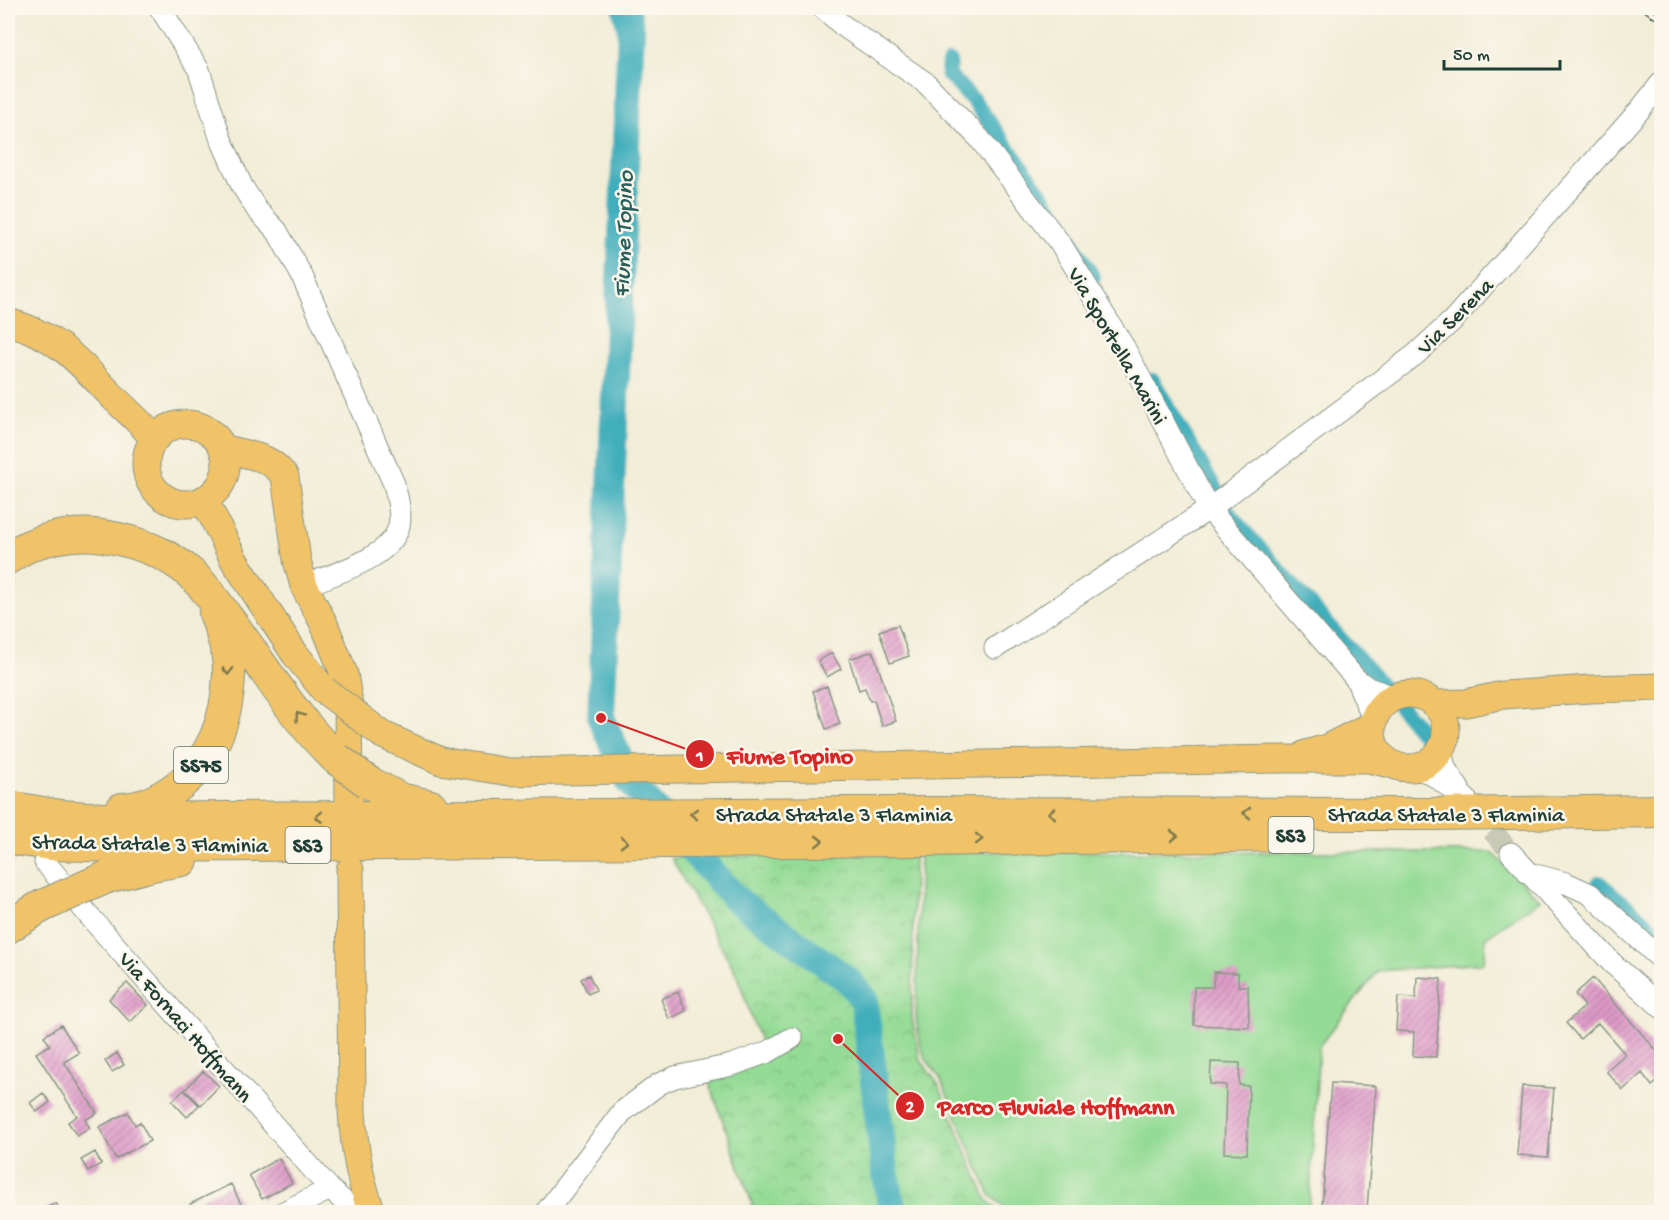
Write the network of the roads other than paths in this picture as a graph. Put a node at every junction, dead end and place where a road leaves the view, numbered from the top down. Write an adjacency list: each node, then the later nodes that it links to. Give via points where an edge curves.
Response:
1 (160, 8): 12 (street, via 200,70 220,137 242,186 277,231 302,276 394,484 399,508 394,539 373,557)
2 (823, 8): 10 (street, Via Sportella Marini, via 842,26 926,83 1000,165 1062,246 1112,327)
3 (1662, 82): 10 (street, Via Serena, via 1453,320 1415,355)
4 (8, 322): 5 (main road, via 26,327 76,357)
5 (154, 438): 6 (main road, via 174,425 191,424 208,430); 9 (main road, via 146,464 154,489 178,503)
6 (223, 448): 7 (main road); 8 (main road, via 263,458 277,466 285,477)
7 (224, 476): 8 (main road, via 256,471 278,483); 9 (main road)
8 (288, 498): 12 (main road)
9 (204, 500): 22 (main road, bridge, via 234,560 295,654 324,690 382,735 441,761 510,772)
10 (1210, 508): 14 (street, Via Serena); 15 (street, Via Sportella Marini)
11 (8, 558): 13 (highway, SS75, via 51,538 88,534 130,540 163,554 190,573)
12 (304, 586): 24 (main road, via 344,674)
13 (210, 595): 24 (highway, SS75, one-way to 13, bridge); 25 (highway, SS75, one-way to 25, via 230,674 218,732 203,763 183,784 155,801 129,809)
14 (995, 648)
15 (1356, 679): 18 (street); 20 (street, Via Sportella Marini)
16 (1662, 687): 17 (main road)
17 (1503, 695): 19 (main road, via 1466,703); 21 (main road, via 1461,722)
18 (1394, 697): 19 (main road, via 1416,694); 20 (main road, via 1385,702)
19 (1435, 704): 21 (main road, via 1445,721)
20 (1373, 722): 22 (main road, via 1327,748); 23 (main road, Via Sportella Marini, via 1375,748 1382,757)
21 (1443, 746): 23 (main road, via 1424,765); 23 (street, via 1445,768 1466,800 1430,773)
22 (1285, 759): 23 (main road, via 1369,759)
23 (1402, 766)
24 (359, 792): 27 (highway, SS75, via 421,805 502,807)
25 (22, 810): 27 (highway, Strada Statale 3 Flaminia / SS3, one-way to 25, via 103,819)
26 (1662, 811): 27 (highway, Strada Statale 3 Flaminia / SS3, one-way to 27, via 857,813)
27 (555, 828): 28 (highway, Strada Statale 3 Flaminia / SS3, one-way to 28, via 921,840); 29 (highway, Strada Statale 3 Flaminia / SS3, via 121,846 50,844); 34 (highway, bridge, via 506,849 203,857 152,865 107,877 40,907)
28 (1662, 829)
29 (8, 838)
30 (1511, 854): 33 (street)
31 (45, 862): 38 (street, Via Fornaci Hoffmann)
32 (350, 870): 41 (main road, via 354,1149)
33 (1528, 873): 35 (street, via 1590,894); 36 (street, via 1612,963)
34 (8, 927)
35 (1662, 960)
36 (1662, 1008)
37 (792, 1038): 42 (street, via 732,1065 658,1083 622,1112)
38 (330, 1189): 39 (street); 40 (street, Via Fornaci Hoffmann)
39 (284, 1212)
40 (359, 1212)
41 (372, 1212)
42 (546, 1212)

